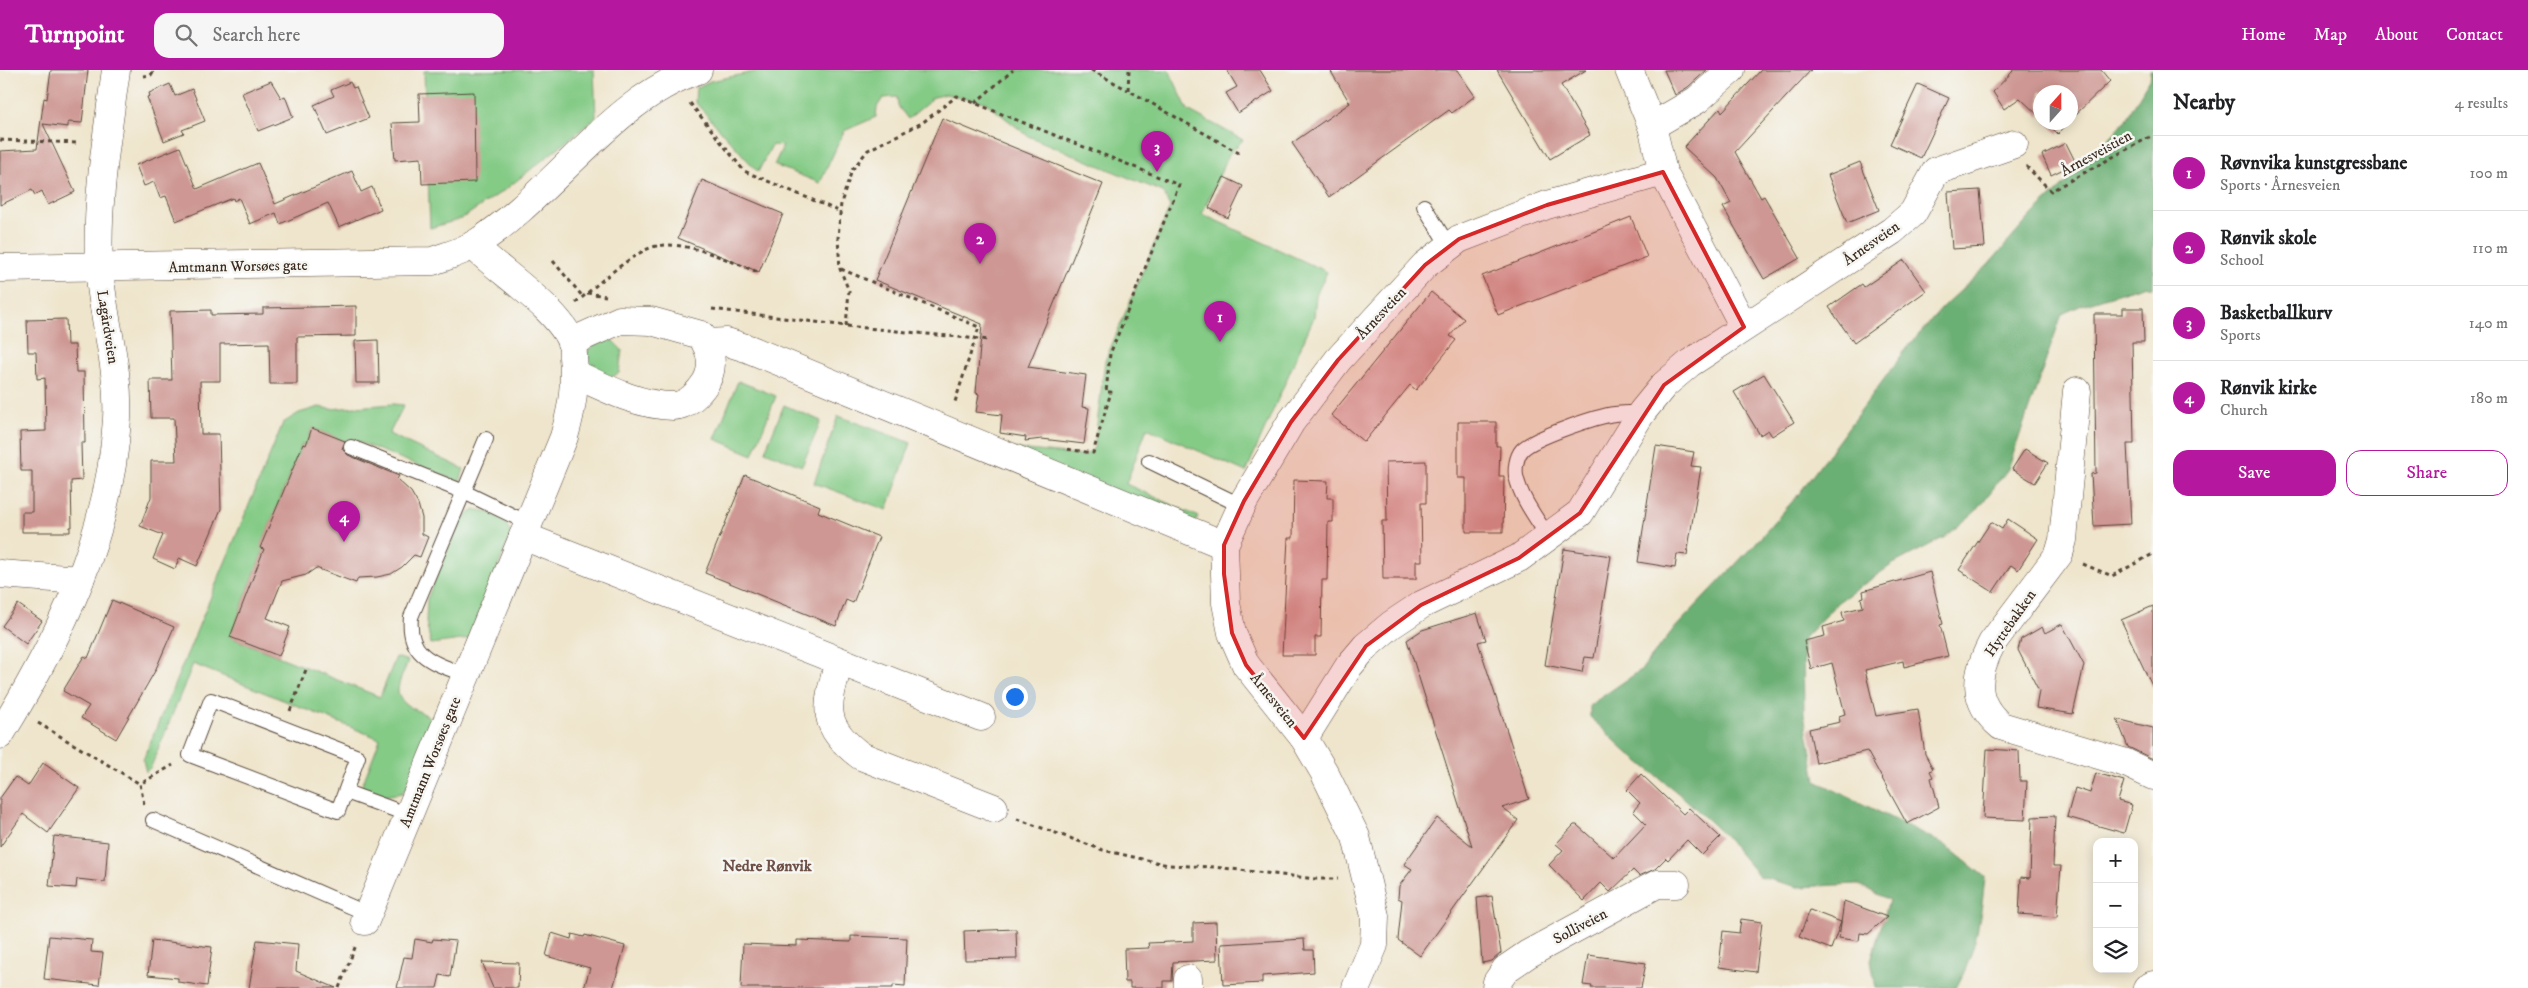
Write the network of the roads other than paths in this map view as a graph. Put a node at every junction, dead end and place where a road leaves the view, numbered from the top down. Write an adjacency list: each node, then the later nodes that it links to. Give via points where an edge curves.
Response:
1 (116, 70): 11 (street, Lagårdveien, via 99,218)
2 (698, 70): 9 (street, Amtmann Worsøes gate, via 673,80 626,112 508,220)
3 (1629, 70): 5 (street)
4 (1731, 70): 5 (street, via 1697,100)
5 (1652, 126): 7 (street)
6 (2014, 144): 13 (street, Årnesveien, via 1936,171 1913,213 1892,231)
7 (1663, 172): 10 (street, Årnesveien, via 1547,205 1459,239); 13 (street)
8 (1424, 206): 10 (lane)
9 (473, 245): 11 (street, Amtmann Worsøes gate, via 432,262); 14 (street, via 530,294 557,321)
10 (1449, 247): 23 (street, Årnesveien, via 1425,265 1338,360 1292,422)
11 (100, 267): 12 (street, Amtmann Worsøes gate); 28 (street, Lagårdveien, via 115,370 117,418 108,491)
12 (0, 268)
13 (1744, 327): 18 (street, Årnesveien, via 1690,363 1664,385)
14 (572, 342): 15 (street, via 620,320 651,320 701,335); 16 (street, Amtmann Worsøes gate)
15 (706, 342): 16 (street, via 711,367 706,382 693,398 675,406 612,391); 26 (street, via 727,342 749,349)
16 (575, 374): 24 (street, Amtmann Worsøes gate, via 573,404 564,437)
17 (2077, 391): 34 (street, Hyttebakken, via 2059,554 1992,643 1984,659 1979,688 1981,703 1988,715 2001,726 2110,758)
18 (1642, 412): 25 (street, Årnesveien, via 1580,512); 25 (lane, via 1614,414 1574,426 1522,450 1516,462 1516,475 1523,495)
19 (486, 439): 22 (lane)
20 (351, 447): 22 (lane)
21 (1149, 461): 23 (lane)
22 (464, 492): 24 (lane); 30 (lane, via 414,605 410,632 417,650 427,658)
23 (1242, 506): 26 (street, Årnesveien)
24 (526, 529): 29 (street); 30 (street, Amtmann Worsøes gate)
25 (1549, 538): 33 (street, Årnesveien, via 1519,558 1421,605 1391,625 1349,666)
26 (1224, 545): 33 (street, Årnesveien, via 1226,604 1232,633 1246,665)
27 (0, 574): 28 (street)
28 (80, 580): 32 (street, Lagårdveien, via 66,618)
29 (839, 662): 31 (street); 36 (street, via 829,719 835,733 846,745 861,756)
30 (466, 675): 37 (street, Amtmann Worsøes gate)
31 (981, 717)
32 (0, 735)
33 (1304, 738): 42 (street, Årnesveien, via 1356,837 1375,916 1374,946)
34 (2153, 776)
35 (346, 792): 35 (lane, via 338,811 190,755 211,700 358,757); 37 (lane)
36 (994, 808)
37 (409, 815): 40 (street, Amtmann Worsøes gate)
38 (153, 820): 40 (lane)
39 (1676, 884): 43 (street, Solliveien, via 1657,884 1528,954 1506,969)
40 (367, 917)
41 (2153, 985): 44 (street)
42 (1356, 988)
43 (1496, 988)
44 (2147, 988)

